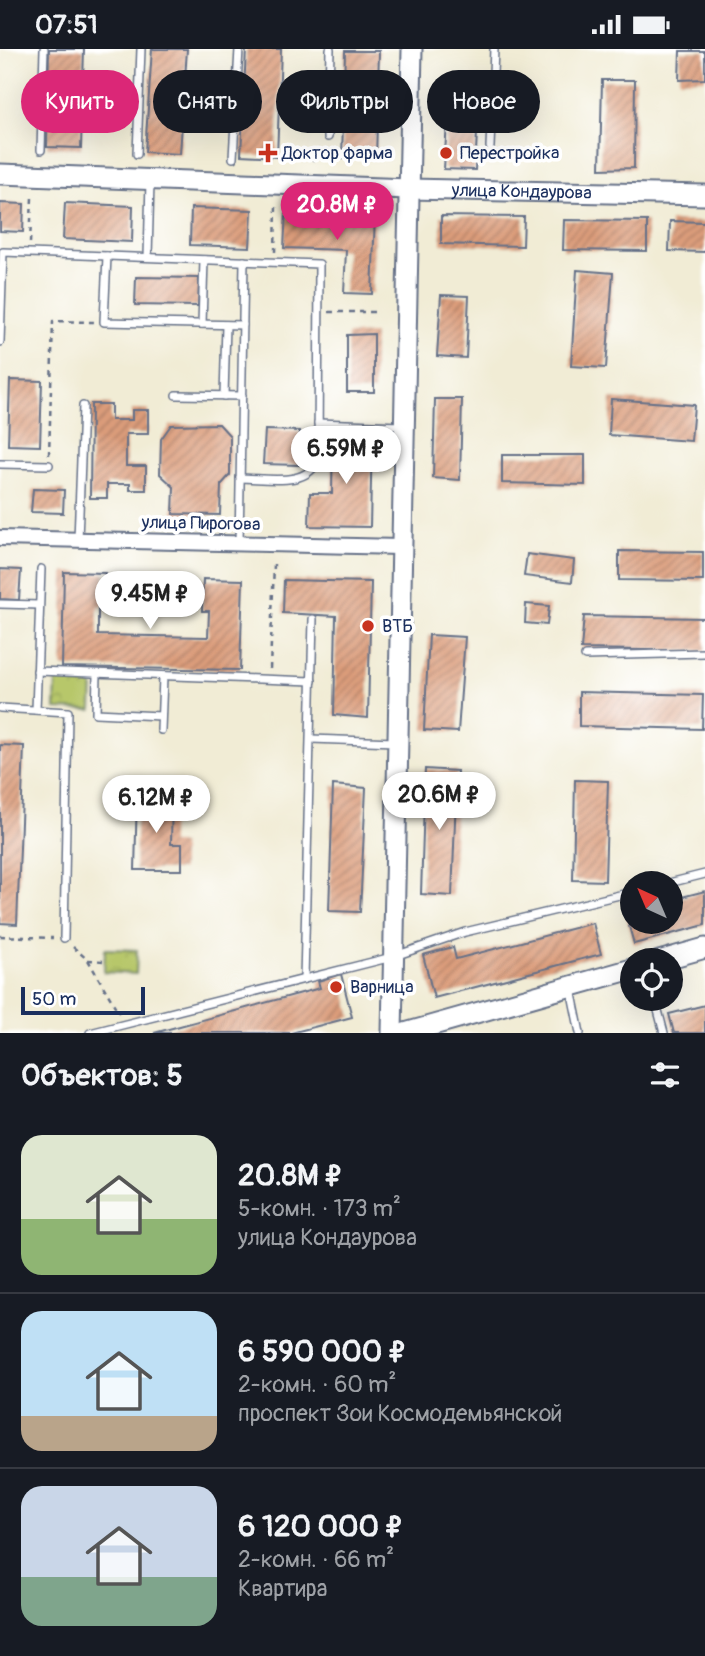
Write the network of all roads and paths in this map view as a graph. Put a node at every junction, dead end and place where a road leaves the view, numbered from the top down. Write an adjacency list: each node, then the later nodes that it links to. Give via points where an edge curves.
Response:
1 (44, 49): 9 (lane)
2 (141, 49): 10 (lane)
3 (239, 49): 11 (lane)
4 (330, 49): 7 (lane)
5 (412, 49): 15 (street)
6 (494, 49): 8 (lane)
7 (328, 137): 12 (path)
8 (491, 147)
9 (41, 150)
10 (137, 154)
11 (233, 158)
12 (312, 161)
13 (0, 173): 14 (street, улица Кондаурова)
14 (150, 179): 15 (street, улица Кондаурова); 21 (lane)
15 (408, 189): 16 (street, улица Кондаурова); 37 (street)
16 (705, 195)
17 (32, 197): 19 (path)
18 (276, 206): 24 (path)
19 (29, 253): 20 (lane); 31 (lane, via 3,252)
20 (107, 256): 21 (lane); 27 (lane)
21 (148, 257): 22 (lane)
22 (204, 260): 23 (lane); 28 (lane)
23 (244, 261): 24 (lane); 30 (lane)
24 (274, 262): 25 (lane, via 319,264)
25 (319, 312): 26 (path); 36 (lane)
26 (378, 312)
27 (104, 323): 28 (lane); 39 (path, via 53,321)
28 (202, 324): 29 (lane)
29 (226, 325): 30 (lane); 33 (lane)
30 (243, 325): 34 (lane)
31 (0, 342)
32 (176, 395): 33 (lane)
33 (224, 396): 34 (lane)
34 (242, 396): 40 (lane)
35 (83, 406): 42 (lane)
36 (318, 423): 37 (lane); 40 (lane, via 318,459 314,470 303,478)
37 (402, 426): 44 (street)
38 (0, 464): 39 (lane)
39 (49, 465)
40 (240, 478): 43 (lane)
41 (0, 538): 42 (street, улица Пирогова)
42 (78, 540): 43 (street, улица Пирогова)
43 (240, 544): 44 (street, улица Пирогова)
44 (400, 547): 62 (street)
45 (274, 564): 55 (path)
46 (41, 569): 48 (lane)
47 (0, 604): 48 (lane)
48 (39, 605): 52 (lane)
49 (313, 619): 56 (lane)
50 (705, 653): 51 (lane)
51 (585, 656)
52 (37, 671): 53 (lane); 58 (lane)
53 (97, 675): 54 (lane); 59 (lane, via 96,713)
54 (163, 677): 55 (lane); 59 (lane)
55 (270, 680): 56 (lane)
56 (312, 681): 61 (lane)
57 (0, 708): 58 (lane)
58 (36, 710): 67 (lane, via 68,712)
59 (161, 716): 60 (lane)
60 (161, 730)
61 (311, 739): 62 (lane); 74 (lane)
62 (396, 742): 70 (street)
63 (705, 874): 64 (lane)
64 (683, 880)
65 (620, 895): 70 (lane, via 465,932)
66 (0, 936): 67 (path)
67 (64, 938): 71 (path)
68 (705, 948): 69 (street)
69 (683, 954)
70 (392, 957): 74 (lane); 80 (street)
71 (88, 960): 72 (path); 77 (path)
72 (104, 961)
73 (620, 972): 75 (street)
74 (304, 979): 77 (lane)
75 (570, 986): 81 (street); 82 (lane)
76 (658, 1011): 83 (lane)
77 (128, 1023): 78 (lane); 79 (lane)
78 (90, 1033)
79 (133, 1033)
80 (392, 1033)
81 (405, 1033)
82 (580, 1033)
83 (664, 1033)

